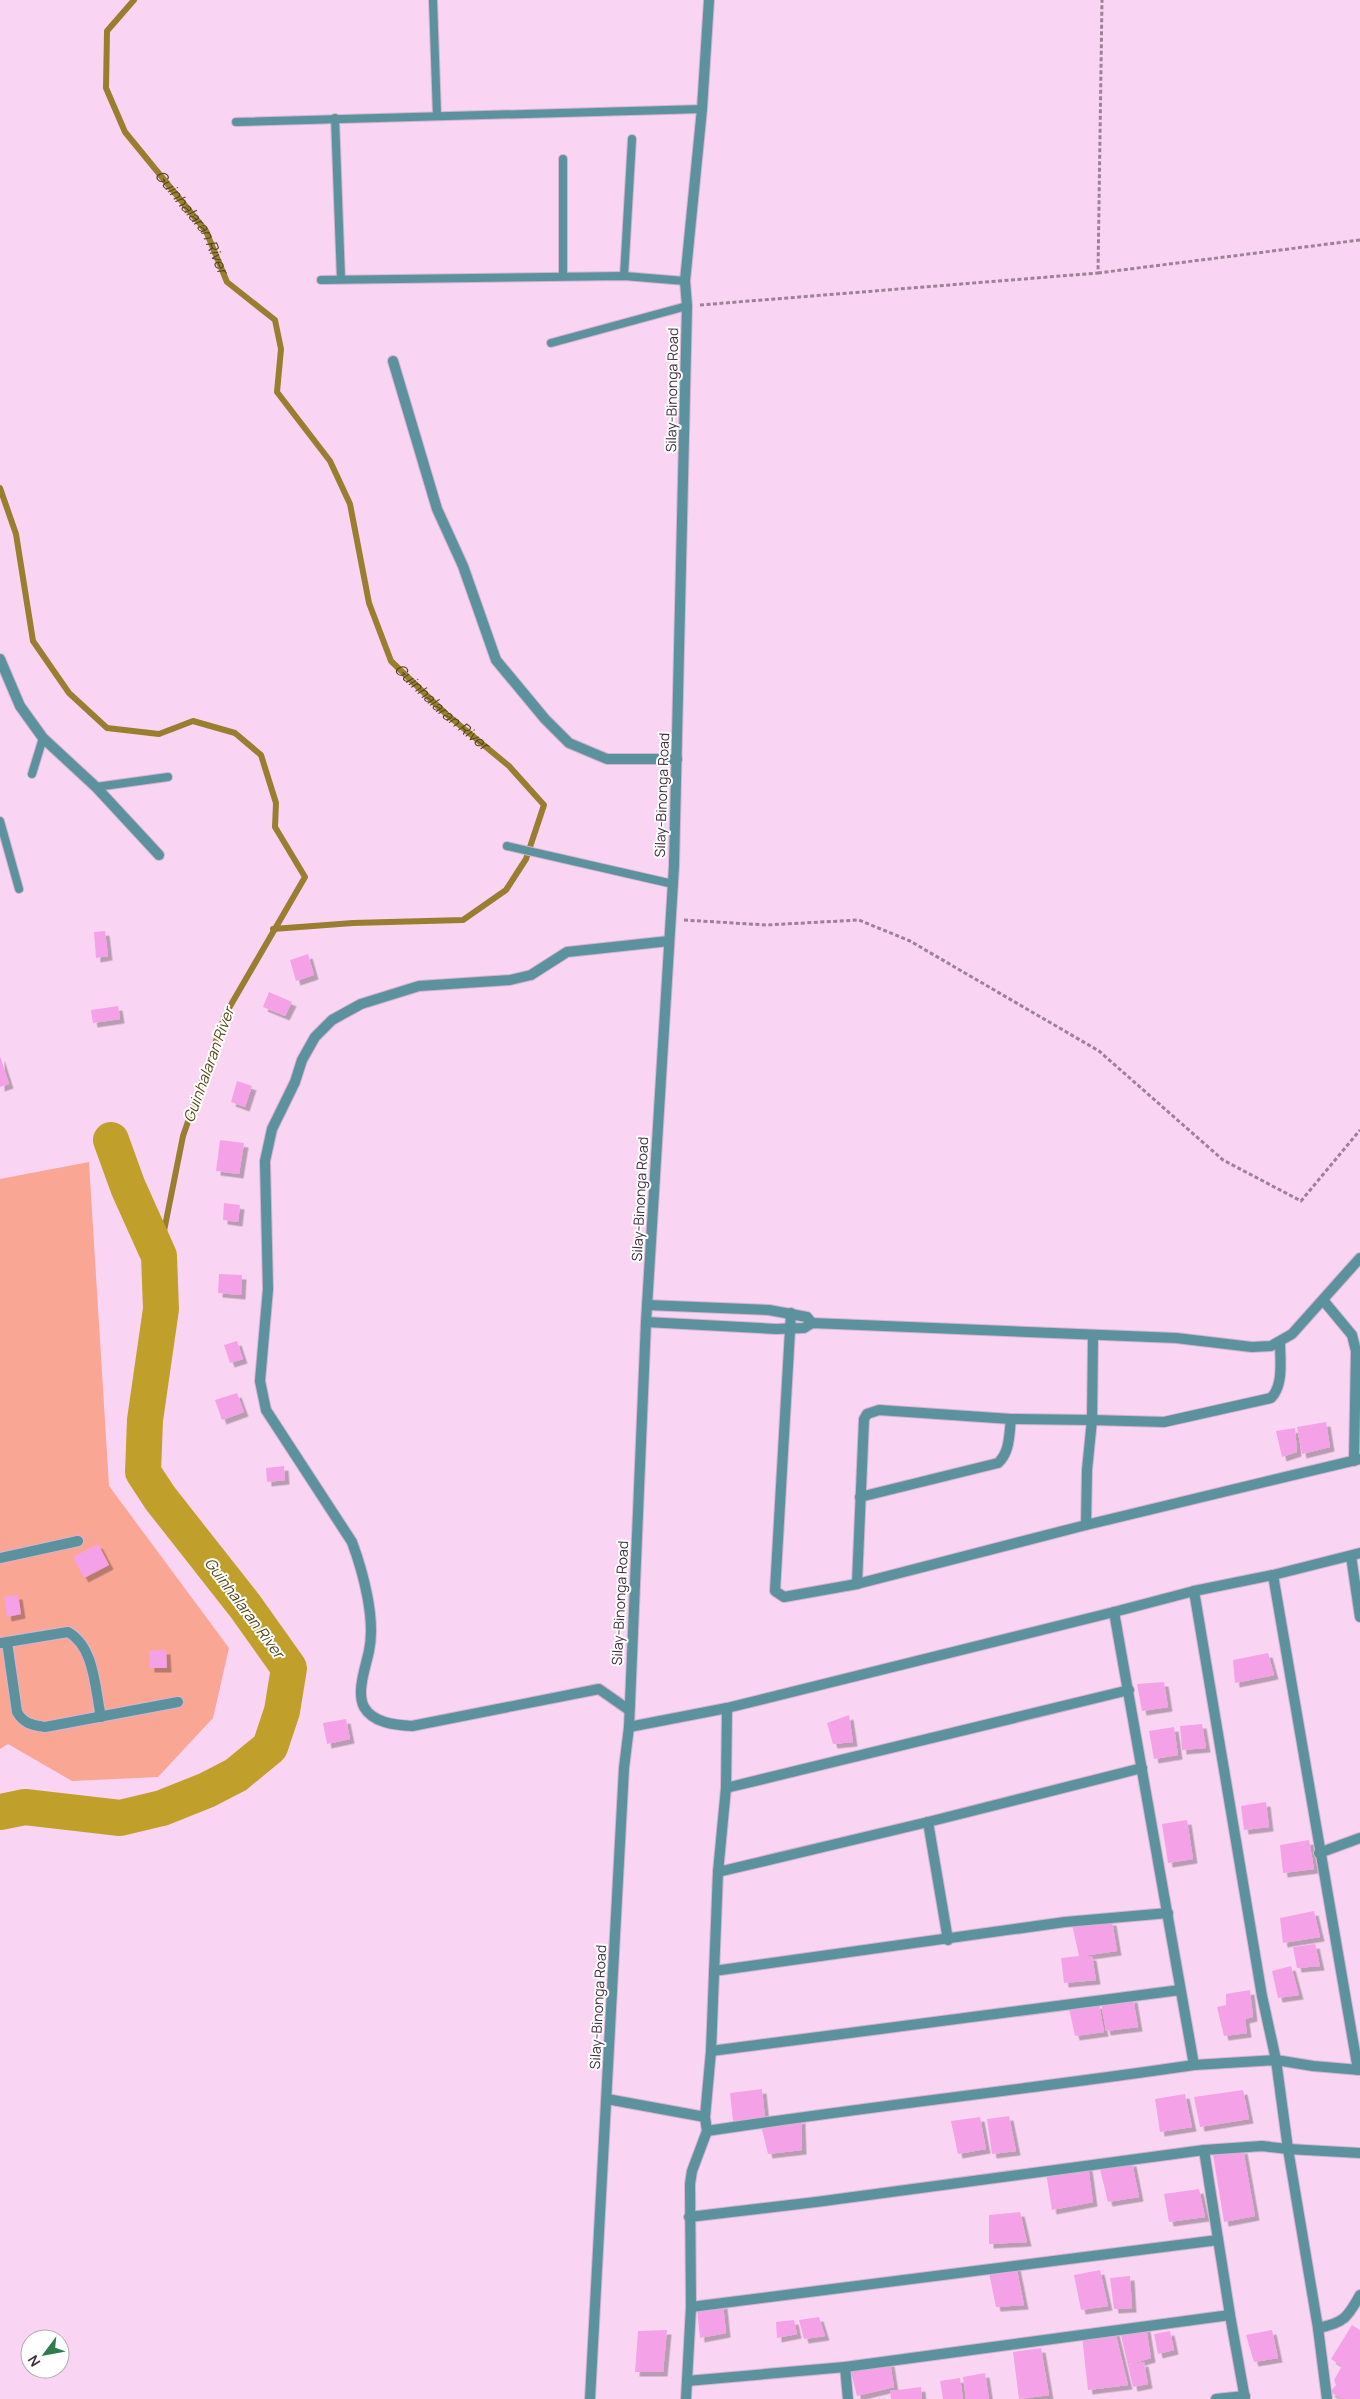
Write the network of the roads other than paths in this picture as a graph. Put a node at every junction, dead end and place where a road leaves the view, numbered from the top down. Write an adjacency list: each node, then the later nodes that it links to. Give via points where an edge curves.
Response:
1 (433, 0): 4 (lane)
2 (709, 0): 3 (street, Silay-Binonga Road)
3 (702, 109): 4 (lane); 13 (street, Silay-Binonga Road)
4 (437, 115): 5 (lane)
5 (335, 118): 6 (lane); 11 (lane)
6 (236, 122)
7 (632, 138): 10 (lane)
8 (563, 159): 9 (lane)
9 (563, 276): 10 (lane); 11 (lane)
10 (624, 276): 13 (lane)
11 (341, 279): 12 (lane)
12 (321, 280)
13 (685, 281): 14 (street, Silay-Binonga Road)
14 (688, 306): 15 (lane); 19 (street, Silay-Binonga Road)
15 (551, 343)
16 (393, 360): 19 (street, via 437,509 463,566 496,660 569,743 606,759)
17 (0, 659): 18 (street, via 20,706)
18 (43, 738): 20 (lane); 22 (street)
19 (676, 759): 26 (street, Silay-Binonga Road)
20 (32, 774)
21 (168, 777): 22 (lane)
22 (96, 787): 25 (street)
23 (0, 821): 27 (lane)
24 (511, 847): 26 (lane)
25 (158, 855)
26 (673, 884): 28 (street, Silay-Binonga Road)
27 (19, 890)
28 (669, 941): 31 (street, Silay-Binonga Road); 55 (street, via 567,952 531,974 510,980 419,986 361,1004 332,1020 315,1037 272,1129 265,1161 268,1289 260,1381 266,1410 352,1542 360,1564 371,1629 371,1645 360,1695 364,1706 384,1722 412,1726 599,1689)
29 (1360, 1258): 30 (street)
30 (1323, 1300): 37 (street, via 1292,1334); 40 (street, via 1352,1335 1356,1351)
31 (647, 1305): 32 (street); 33 (street, Silay-Binonga Road)
32 (790, 1312): 34 (street, via 807,1317); 35 (street)
33 (646, 1322): 35 (street); 55 (street, Silay-Binonga Road)
34 (812, 1323): 35 (street, via 804,1328); 36 (street)
35 (790, 1328): 47 (street, via 775,1591 784,1597)
36 (1093, 1336): 37 (street, via 1176,1338 1252,1347); 39 (street)
37 (1280, 1342): 39 (street, via 1278,1392 1271,1398 1164,1422)
38 (1011, 1419): 39 (street); 41 (street, via 1007,1449 998,1463); 41 (street, via 871,1411 864,1419)
39 (1092, 1420): 42 (street)
40 (1357, 1460): 42 (street)
41 (860, 1497): 47 (street)
42 (1086, 1525): 47 (street)
43 (78, 1541): 45 (street)
44 (1355, 1555): 46 (street); 50 (street)
45 (0, 1558)
46 (1273, 1575): 48 (street); 62 (street)
47 (856, 1584)
48 (1194, 1590): 49 (street); 69 (street, via 1262,1996)
49 (1114, 1612): 52 (street); 54 (street)
50 (1360, 1617)
51 (3, 1643): 56 (street, via 68,1632 76,1636 90,1662); 56 (street, via 17,1712 22,1719 30,1725 46,1727)
52 (1129, 1690): 58 (street); 59 (street)
53 (178, 1702): 56 (street)
54 (727, 1708): 57 (street); 59 (street)
55 (629, 1710): 57 (street, Silay-Binonga Road)
56 (101, 1717)
57 (629, 1727): 72 (street, Silay-Binonga Road, via 624,1768)
58 (1142, 1768): 60 (street); 64 (street)
59 (726, 1788): 63 (street)
60 (928, 1822): 63 (street); 65 (street)
61 (1360, 1838): 62 (street)
62 (1320, 1853): 71 (street)
63 (718, 1872): 66 (street)
64 (1168, 1913): 65 (street, via 1066,1922); 67 (street)
65 (948, 1940): 66 (street)
66 (714, 1971): 68 (street)
67 (1180, 1990): 68 (street); 70 (street)
68 (711, 2051): 73 (street)
69 (1276, 2060): 70 (street); 71 (street); 75 (street)
70 (1194, 2065): 74 (street)
71 (1359, 2070)
72 (607, 2099): 73 (street); 87 (street, Silay-Binonga Road)
73 (705, 2117): 74 (street)
74 (706, 2131): 78 (street, via 692,2171)
75 (1288, 2149): 76 (street, via 1262,2146); 77 (street); 83 (street)
76 (1204, 2150): 78 (street); 79 (street)
77 (1360, 2153)
78 (689, 2217): 81 (street)
79 (1218, 2240): 81 (street); 82 (street)
80 (1360, 2295): 83 (street, via 1344,2320)
81 (690, 2307): 85 (street)
82 (1230, 2315): 84 (street); 86 (street)
83 (1318, 2328): 91 (street)
84 (845, 2367): 85 (street); 89 (street)
85 (687, 2381): 88 (street)
86 (1245, 2397): 90 (street)
87 (590, 2399)
88 (686, 2399)
89 (848, 2399)
90 (1216, 2399)
91 (1327, 2399)

